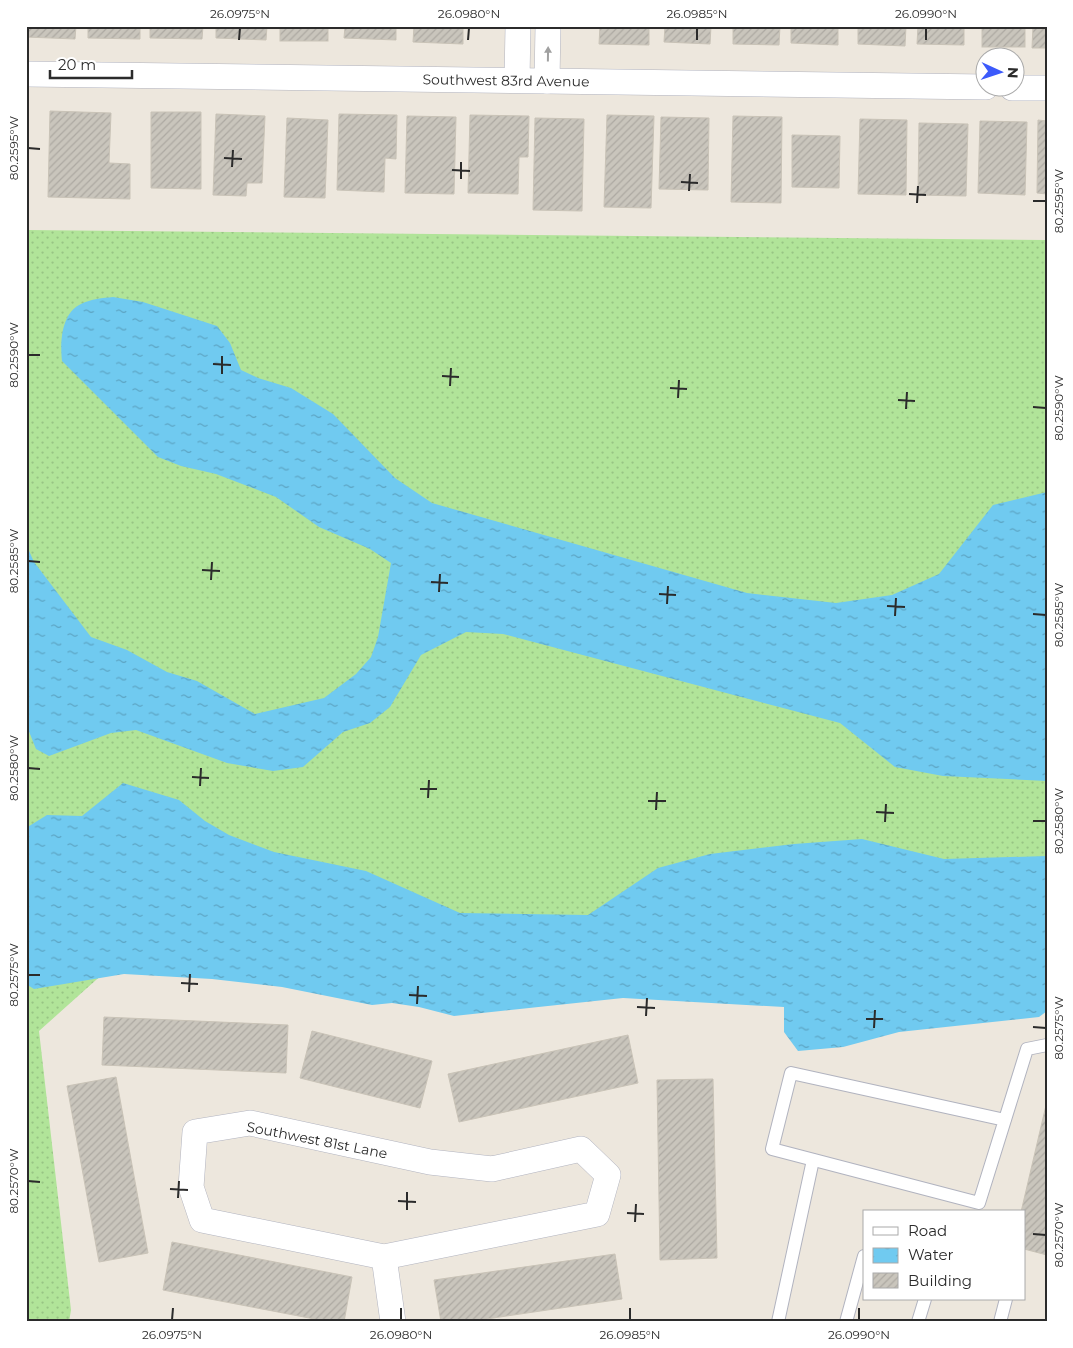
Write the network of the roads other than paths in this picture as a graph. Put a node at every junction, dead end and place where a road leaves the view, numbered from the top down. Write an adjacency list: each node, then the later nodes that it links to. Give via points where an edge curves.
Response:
1 (518, 26): 4 (street)
2 (548, 26): 5 (street, one-way to 2)
3 (26, 74): 4 (street, Southwest 83rd Avenue)
4 (517, 80): 5 (street, Southwest 83rd Avenue)
5 (547, 81): 6 (street, Southwest 83rd Avenue)
6 (976, 87)
7 (1026, 88): 8 (street)
8 (1047, 88)
9 (1047, 1045): 10 (lane, via 1026,1049)
10 (1004, 1120): 11 (lane, via 979,1203); 11 (lane, via 791,1072 772,1149)
11 (813, 1160): 17 (lane)
12 (384, 1257): 12 (street, Southwest 81st Lane, via 202,1220 191,1186 195,1132 250,1123 430,1162 492,1169 581,1149 608,1175 597,1214); 16 (street)
13 (863, 1260): 18 (lane)
14 (925, 1300): 19 (lane)
15 (1006, 1300): 20 (lane)
16 (393, 1322)
17 (778, 1322)
18 (846, 1322)
19 (918, 1322)
20 (1000, 1322)

